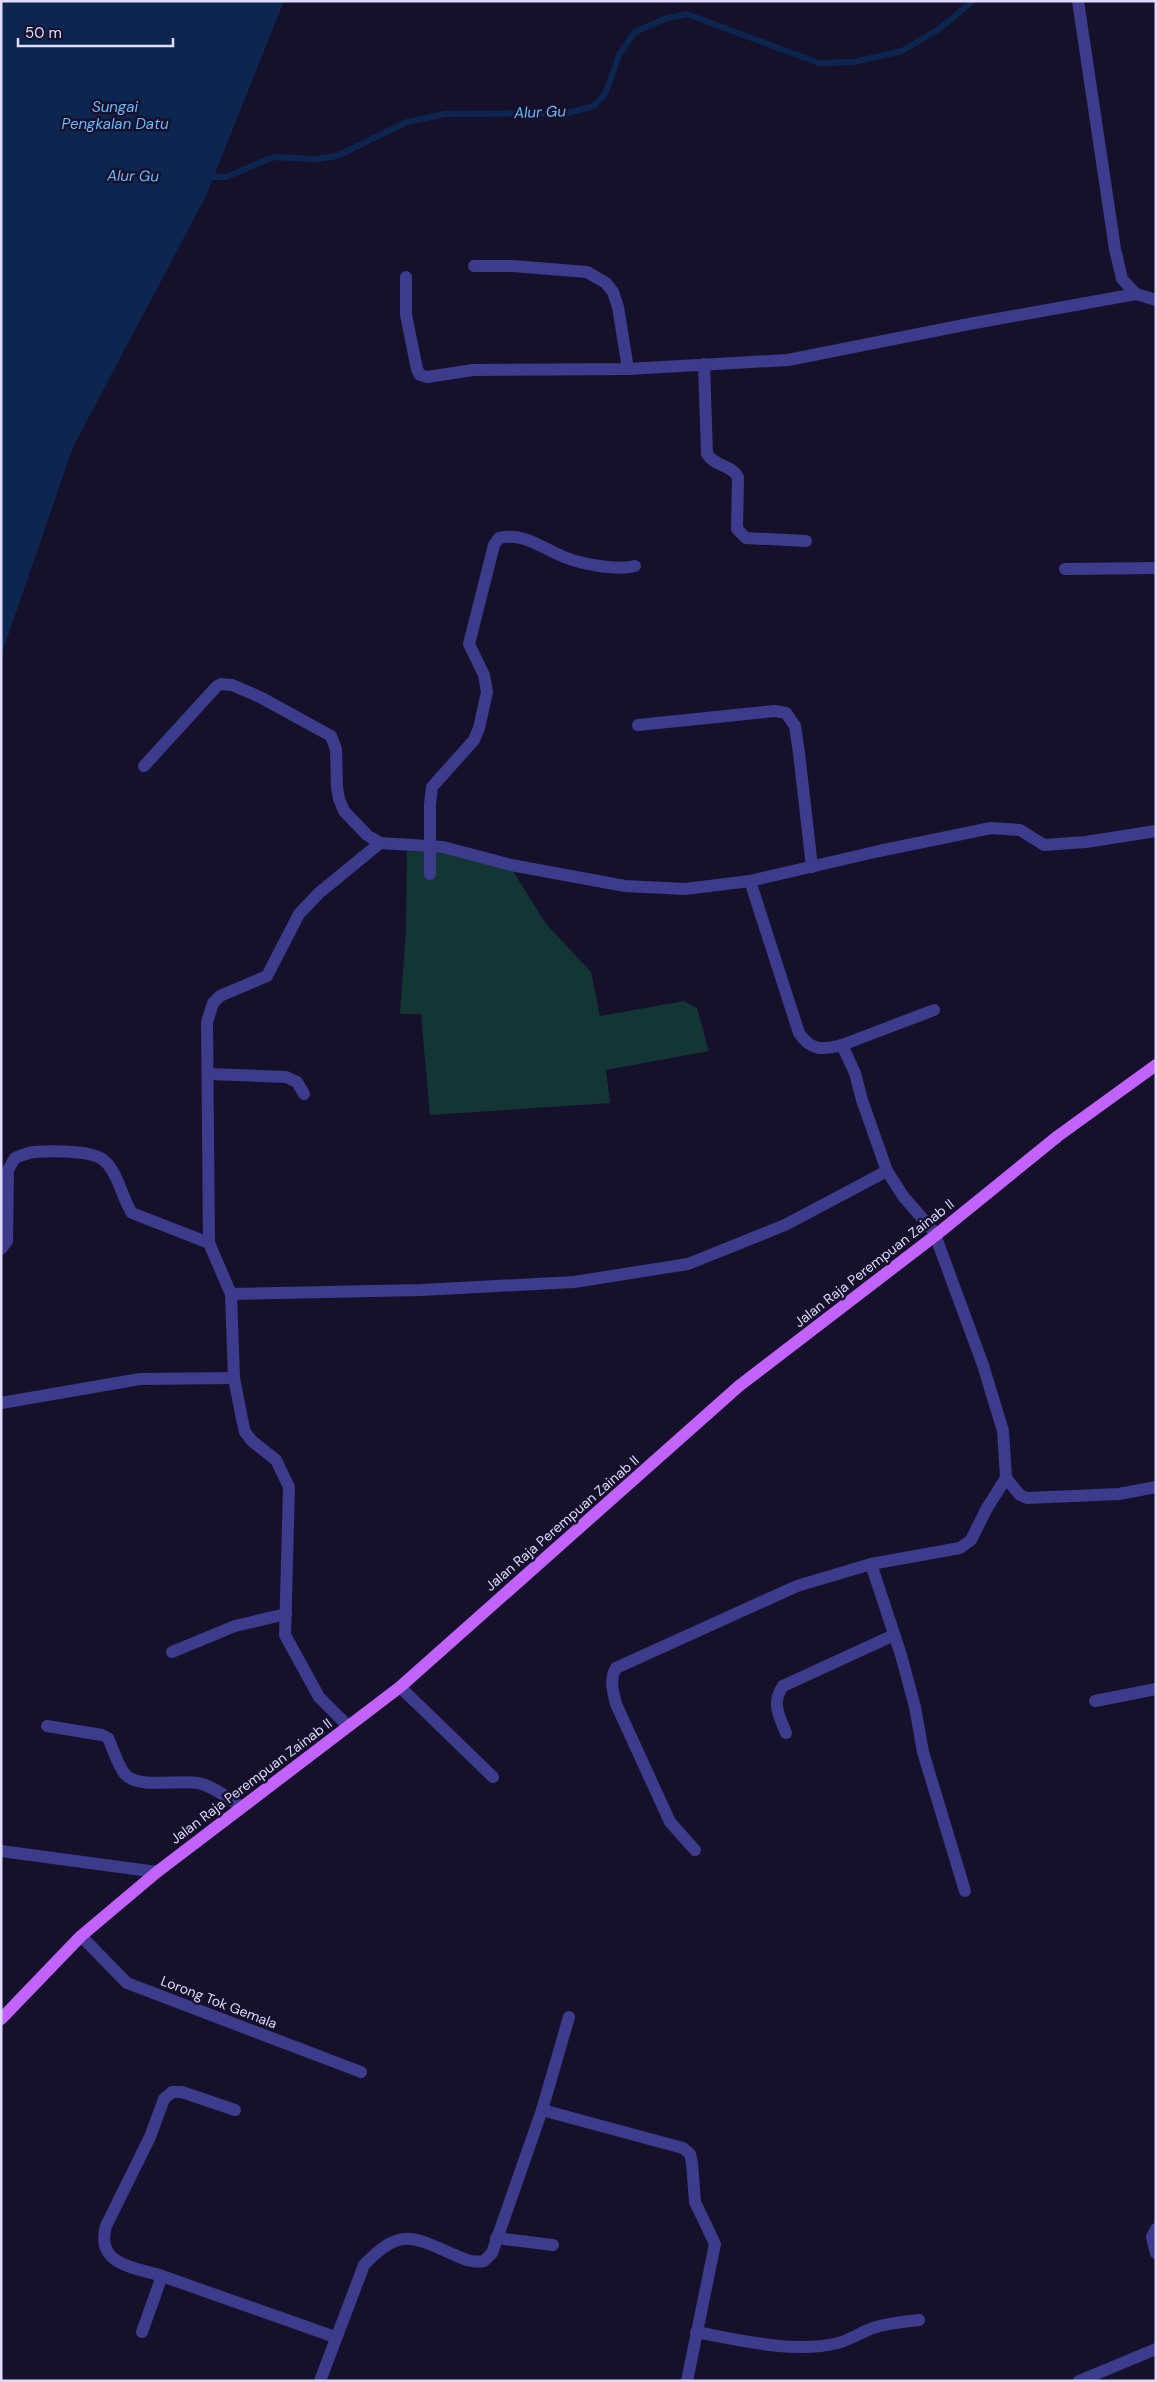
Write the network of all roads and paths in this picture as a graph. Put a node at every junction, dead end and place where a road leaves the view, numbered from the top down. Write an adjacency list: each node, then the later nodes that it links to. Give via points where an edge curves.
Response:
1 (1078, 1): 4 (street, via 1115,249 1122,279)
2 (474, 266): 7 (street, via 587,272 606,283 618,307)
3 (406, 277): 7 (street, via 406,315 420,375 526,368)
4 (1136, 294): 5 (street); 6 (street, via 788,360)
5 (1156, 300)
6 (704, 364): 7 (street); 8 (street, via 707,454 714,463 730,468 738,476 737,529 746,538)
7 (628, 369)
8 (806, 541)
9 (636, 566): 16 (street, via 625,569 586,562 564,557 519,537 499,538 494,545 469,644 487,684 479,728 467,750 432,787)
10 (1156, 568): 11 (street)
11 (1065, 569)
12 (638, 725): 17 (street, via 775,711 786,713 795,726)
13 (144, 766): 15 (street, via 217,686 232,685 274,704 330,736 336,749 338,793 344,811 366,835)
14 (1156, 831): 17 (street, via 1044,845 1020,830 991,828)
15 (380, 843): 16 (street); 23 (street, via 318,893 299,914 267,976 228,992 213,1003 207,1022)
16 (429, 846): 18 (street); 19 (street, via 463,850 510,865 625,886 685,889)
17 (812, 867): 19 (street)
18 (430, 874)
19 (750, 881): 21 (street, via 799,1033 812,1046)
20 (934, 1010): 21 (street)
21 (842, 1046): 25 (street, via 855,1073)
22 (1156, 1064): 26 (main road, Jalan Raja Perempuan Zainab II, via 1058,1136)
23 (208, 1074): 24 (street, via 286,1077 296,1082); 27 (street)
24 (304, 1094)
25 (888, 1171): 26 (street, via 903,1196); 29 (street, via 785,1225 688,1264 574,1282 421,1290)
26 (936, 1235): 32 (street, via 1003,1431); 38 (main road, Jalan Raja Perempuan Zainab II, via 739,1386)
27 (209, 1243): 28 (street, via 132,1212 103,1159 89,1153 31,1152 15,1158 8,1170 7,1241); 29 (street)
28 (1, 1249)
29 (231, 1294): 30 (street)
30 (234, 1378): 31 (street, via 140,1379); 35 (street, via 245,1432 258,1448 276,1460 288,1487)
31 (1, 1403)
32 (1006, 1478): 33 (street, via 1020,1495 1028,1498 1119,1494); 34 (street, via 971,1540 960,1548)
33 (1156, 1488)
34 (871, 1564): 36 (street); 46 (street, via 798,1586 616,1668 612,1675 616,1704 670,1822)
35 (286, 1614): 37 (street, via 236,1626); 42 (street, via 285,1635 319,1697)
36 (894, 1635): 43 (street, via 783,1686 777,1694 775,1706); 49 (street, via 915,1707 928,1769)
37 (172, 1652)
38 (400, 1686): 42 (main road, Jalan Raja Perempuan Zainab II); 44 (street)
39 (1156, 1689): 40 (street)
40 (1095, 1702)
41 (47, 1726): 45 (street, via 108,1738 124,1774 130,1778 143,1782 198,1782)
42 (348, 1726): 45 (main road, Jalan Raja Perempuan Zainab II)
43 (786, 1733)
44 (493, 1777)
45 (242, 1807): 48 (main road, Jalan Raja Perempuan Zainab II)
46 (695, 1850)
47 (1, 1852): 48 (street)
48 (156, 1872): 50 (main road, Jalan Raja Perempuan Zainab II)
49 (965, 1891)
50 (81, 1936): 52 (main road, Jalan Raja Perempuan Zainab II); 53 (street, Lorong Tok Gemala, via 127,1983)
51 (569, 2017): 55 (street)
52 (1, 2019)
53 (361, 2072)
54 (235, 2110): 60 (street, via 182,2092 172,2092 164,2099 150,2138 106,2226 102,2240 106,2252 115,2260)
55 (542, 2110): 57 (street); 63 (street, via 683,2148 690,2154 694,2202 715,2244)
56 (1156, 2229): 59 (street, via 1152,2237)
57 (496, 2238): 58 (street); 64 (street, via 488,2258 478,2262 463,2259 416,2238 390,2242 364,2265)
58 (553, 2245)
59 (1156, 2253)
60 (162, 2276): 62 (street); 64 (street)
61 (919, 2320): 63 (street, via 885,2325 839,2343 818,2346 771,2345)
62 (142, 2332)
63 (696, 2332): 67 (street)
64 (335, 2337): 66 (street)
65 (1156, 2349): 68 (street)
66 (320, 2381)
67 (687, 2381)
68 (1079, 2381)

